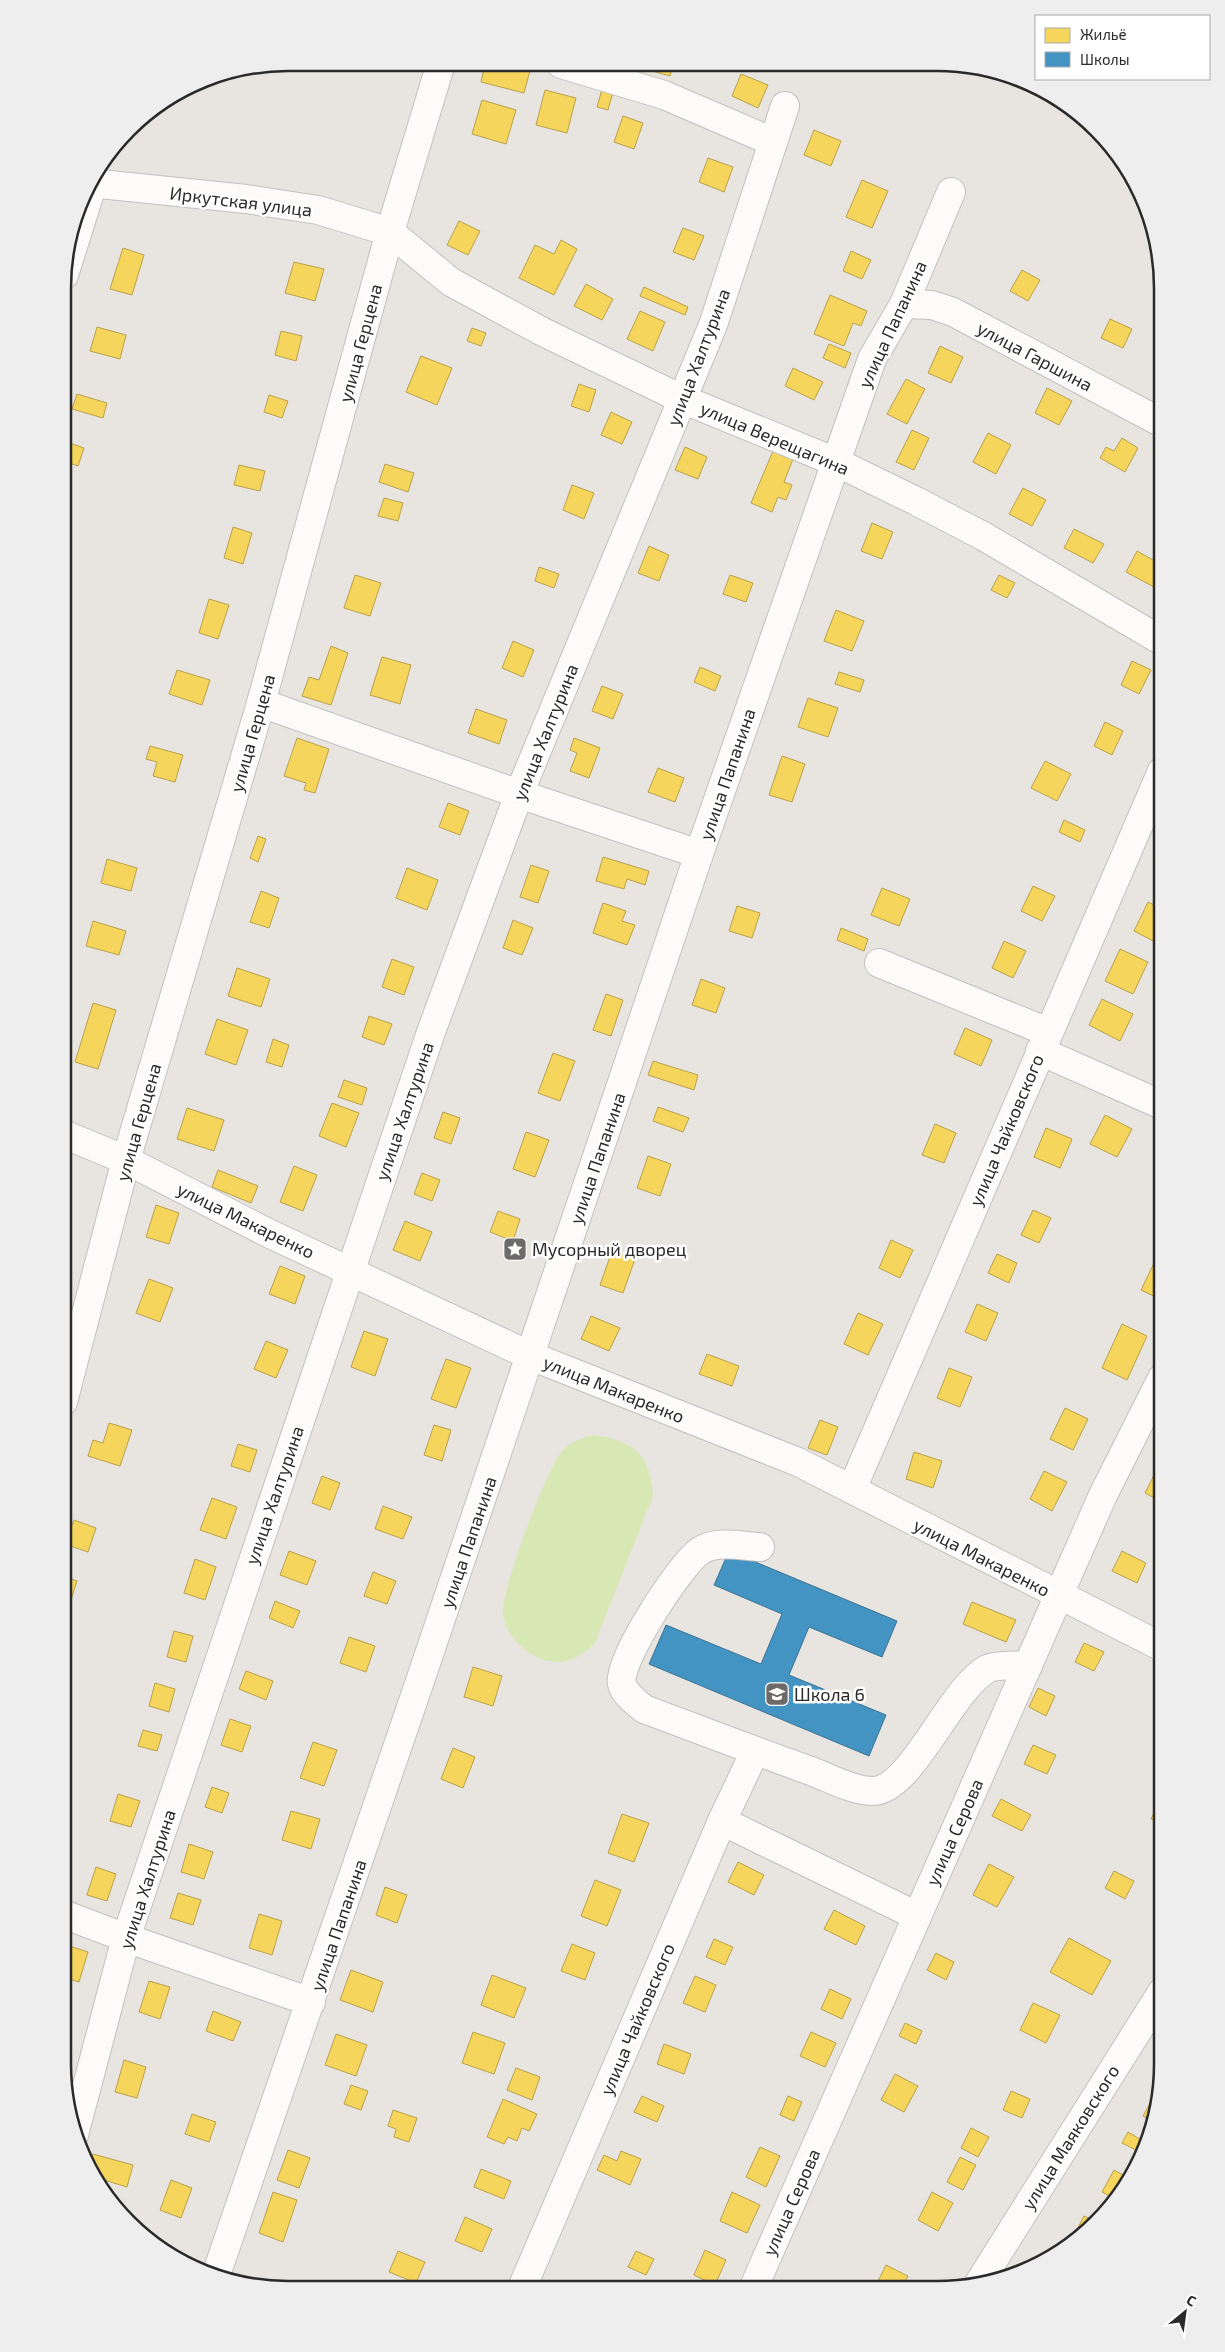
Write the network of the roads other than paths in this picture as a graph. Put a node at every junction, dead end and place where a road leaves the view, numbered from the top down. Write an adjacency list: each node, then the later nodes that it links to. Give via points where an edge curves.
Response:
1 (439, 71): 7 (street, улица Герцена)
2 (584, 71): 4 (street, via 664,95)
3 (785, 106): 4 (street, улица Халтурина)
4 (773, 142): 9 (street, улица Халтурина, via 713,325)
5 (98, 184): 7 (street, Иркутская улица, via 318,210)
6 (951, 192): 8 (street, улица Папанина)
7 (390, 232): 9 (street, улица Верещагина, via 451,282 544,332); 13 (street, улица Герцена)
8 (904, 304): 10 (street, улица Гаршина, via 932,305 953,312); 11 (street, улица Папанина, via 872,359)
9 (682, 399): 11 (street, улица Верещагина); 15 (street, улица Халтурина)
10 (1154, 419)
11 (836, 462): 12 (street, улица Верещагина, via 983,536); 16 (street, улица Папанина)
12 (1154, 636)
13 (262, 703): 15 (street); 21 (street, улица Герцена)
14 (1154, 790): 18 (street, улица Чайковского)
15 (519, 794): 16 (street); 22 (street, улица Халтурина, via 431,1032)
16 (699, 854): 23 (street, улица Папанина)
17 (879, 963): 18 (street)
18 (1044, 1042): 19 (street); 26 (street, улица Чайковского)
19 (1154, 1102)
20 (71, 1137): 21 (street, улица Макаренко)
21 (126, 1160): 22 (street, улица Макаренко); 24 (street, улица Герцена)
22 (350, 1271): 23 (street, улица Макаренко); 35 (street, улица Халтурина)
23 (531, 1356): 26 (street, улица Макаренко, via 798,1462); 36 (street, улица Папанина)
24 (71, 1371)
25 (1154, 1394): 28 (street, улица Серова, via 1103,1495)
26 (852, 1489): 28 (street, улица Макаренко)
27 (760, 1547): 31 (street, via 713,1545 699,1551 686,1564 631,1648 623,1666 621,1683 630,1697 644,1709)
28 (1059, 1597): 29 (street, улица Макаренко); 30 (street, улица Серова)
29 (1154, 1643)
30 (1028, 1666): 31 (street, via 988,1669 964,1691 903,1774 885,1788 872,1791 853,1786); 33 (street, улица Серова)
31 (754, 1751): 32 (street, улица Чайковского)
32 (722, 1821): 33 (street); 41 (street, улица Чайковского)
33 (917, 1916): 42 (street, улица Серова)
34 (71, 1917): 35 (street)
35 (126, 1938): 36 (street); 38 (street, улица Халтурина)
36 (311, 2002): 39 (street, улица Папанина)
37 (1154, 2005): 40 (street, улица Маяковского)
38 (78, 2118)
39 (218, 2269)
40 (984, 2276)
41 (525, 2281)
42 (757, 2281)

